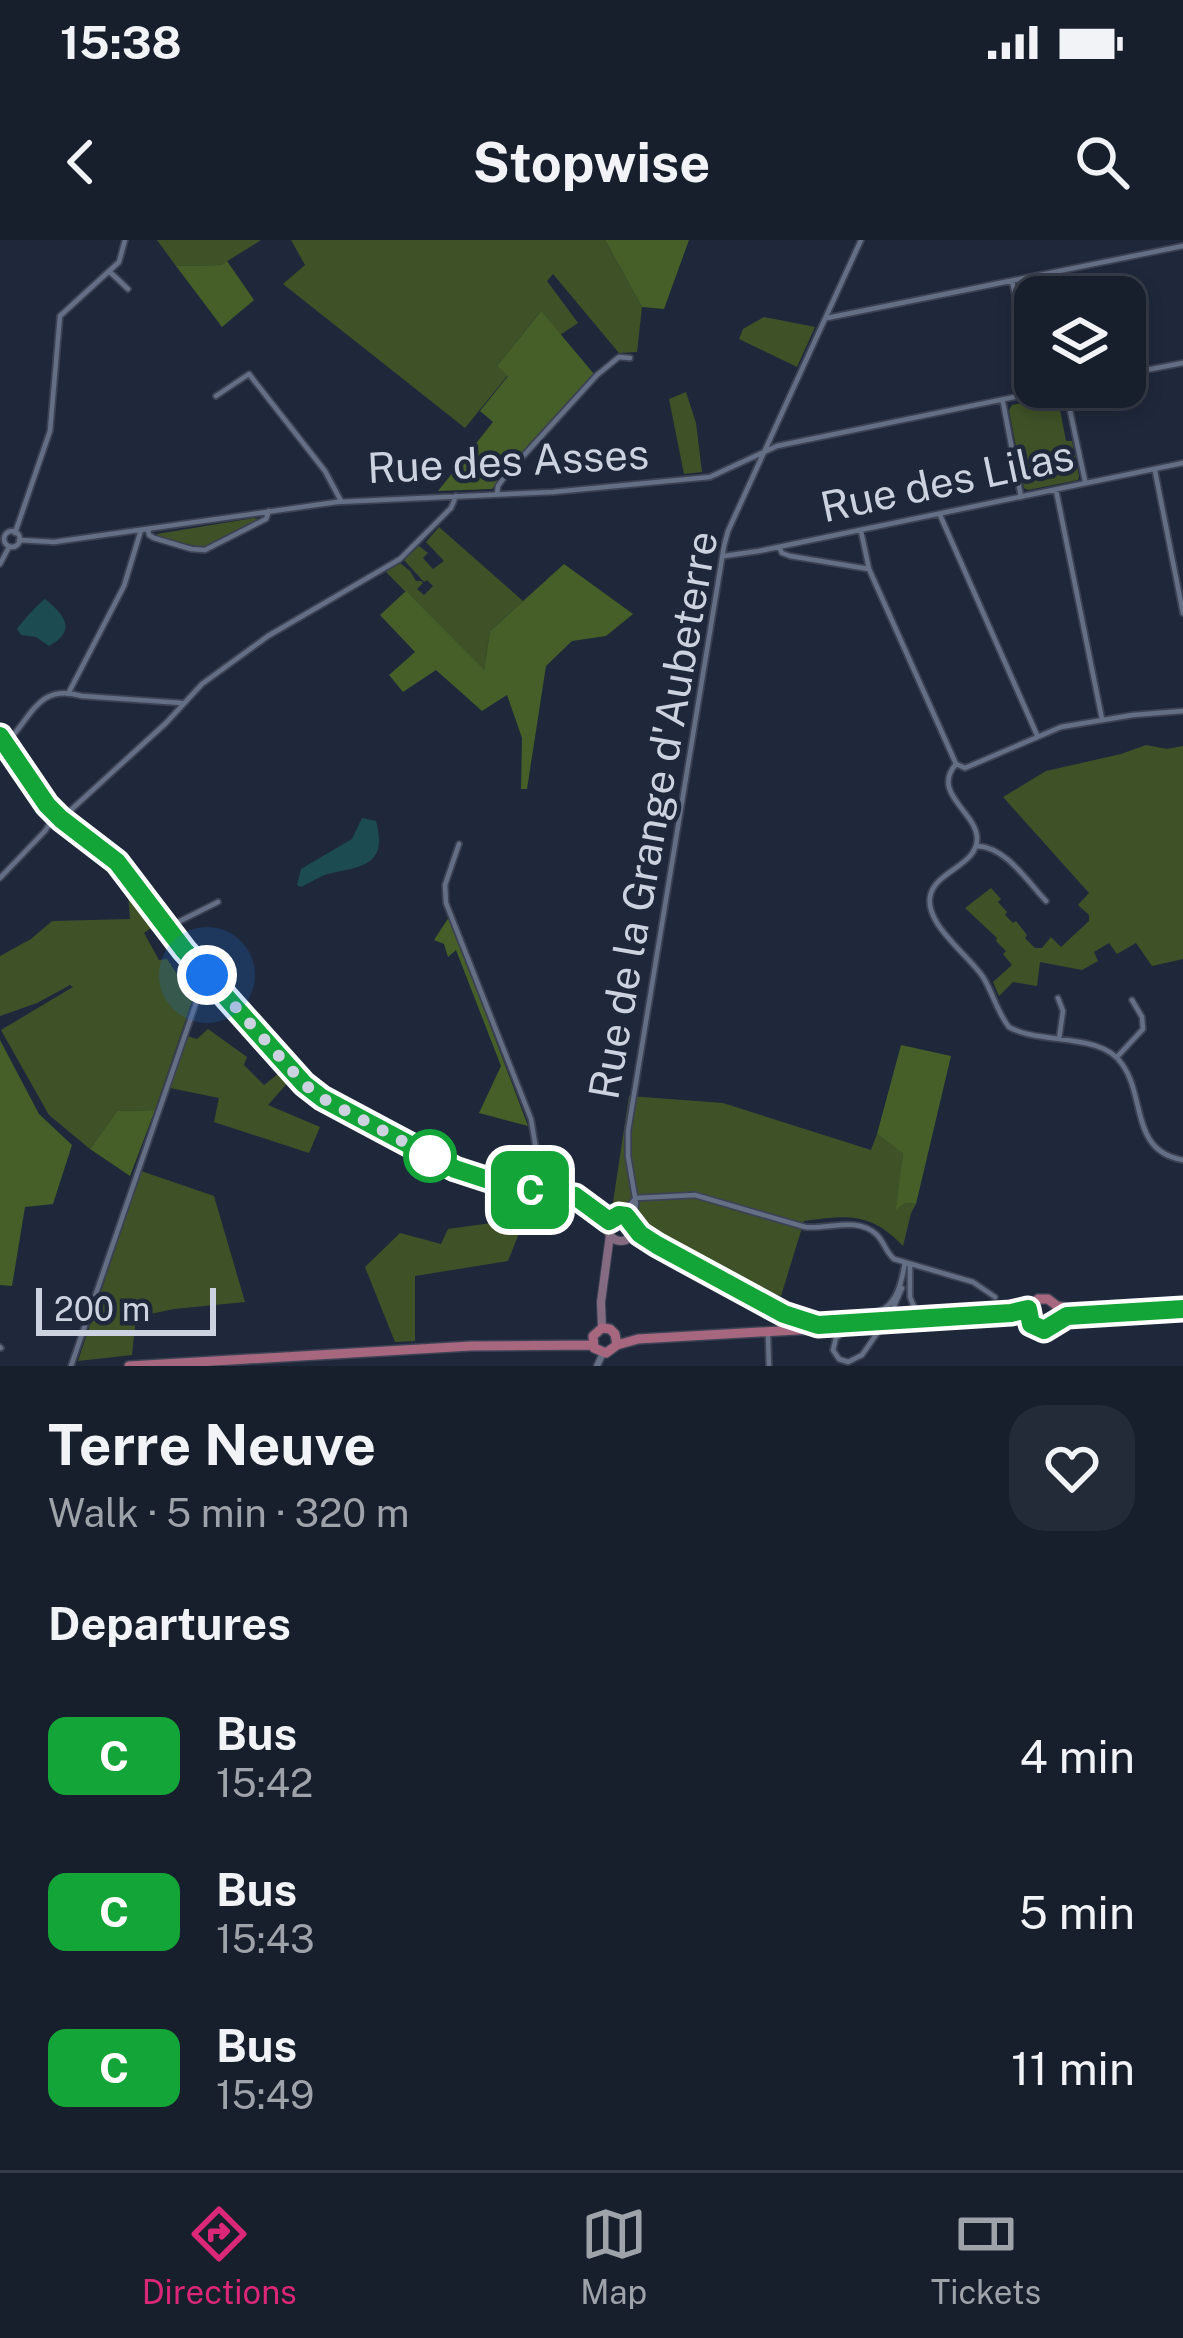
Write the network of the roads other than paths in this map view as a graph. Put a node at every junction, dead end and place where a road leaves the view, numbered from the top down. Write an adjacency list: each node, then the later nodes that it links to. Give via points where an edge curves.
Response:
1 (125, 240): 4 (street)
2 (862, 240): 8 (street)
3 (1183, 246): 5 (street)
4 (109, 271): 6 (street); 30 (street, via 60,316 50,431)
5 (1012, 280): 7 (street); 8 (street)
6 (128, 289)
7 (1014, 289)
8 (827, 317): 16 (street)
9 (630, 358): 21 (street, via 596,375)
10 (1183, 363): 11 (street)
11 (1146, 370)
12 (216, 396): 24 (street, via 248,374)
13 (1014, 398): 14 (street, Rue des Asses)
14 (1002, 400): 16 (street, Rue des Asses); 23 (street)
15 (1069, 408): 19 (street)
16 (767, 449): 21 (street, Rue des Asses, via 710,477); 33 (street, Rue de la Grange d'Aubeterre)
17 (1183, 463): 18 (street, Rue des Lilas)
18 (1154, 469): 19 (street, Rue des Lilas); 36 (street)
19 (1086, 484): 20 (street, Rue des Lilas)
20 (1056, 490): 23 (street, Rue des Lilas); 40 (street)
21 (497, 494): 22 (street, Rue des Asses)
22 (456, 496): 24 (street, Rue des Asses); 38 (street, via 400,559 268,636)
23 (1021, 497): 26 (street, Rue des Lilas)
24 (341, 501): 25 (street, Rue des Asses)
25 (268, 512): 27 (street, Rue des Asses); 27 (street, via 201,550)
26 (940, 513): 28 (street, Rue des Lilas); 41 (street)
27 (144, 529): 30 (street, Rue des Asses, via 54,542); 37 (street)
28 (861, 530): 32 (street, Rue des Lilas); 35 (street)
29 (2, 534): 30 (street, Rue des Asses); 31 (street)
30 (18, 536): 31 (street)
31 (9, 547): 34 (street)
32 (779, 547): 33 (street, Rue des Lilas); 35 (street, via 790,556)
33 (724, 556): 59 (street, Rue de la Grange d'Aubeterre, via 628,1131)
34 (0, 564)
35 (869, 569): 43 (street)
36 (1183, 613)
37 (69, 692): 38 (street); 42 (street, via 38,701)
38 (182, 704): 44 (street)
39 (1183, 711): 40 (street)
40 (1102, 719): 41 (street)
41 (1036, 735): 43 (street, via 964,768)
42 (3, 740): 44 (main road)
43 (956, 764): 46 (street, via 947,782 976,831)
44 (59, 817): 47 (street); 50 (main road, via 117,862)
45 (459, 844): 57 (street, via 446,903 531,1119)
46 (976, 846): 48 (street, via 1002,855); 54 (street, via 932,890 932,915 982,975 1009,1027)
47 (0, 878)
48 (1046, 901)
49 (218, 902): 50 (street)
50 (166, 928): 51 (main road)
51 (206, 974): 57 (main road, via 322,1098 455,1169); 85 (street)
52 (1058, 998): 54 (street)
53 (1132, 1000): 55 (street, via 1143,1029)
54 (1058, 1039): 55 (street)
55 (1117, 1058): 56 (street, via 1147,1137)
56 (1183, 1160)
57 (532, 1190): 62 (main road, via 575,1196)
58 (655, 1197): 59 (street); 60 (street); 66 (street, via 695,1195 805,1227 862,1227)
59 (636, 1198): 60 (street, Rue de la Grange d'Aubeterre); 61 (street)
60 (636, 1207): 63 (street, Rue de la Grange d'Aubeterre)
61 (622, 1215): 62 (main road); 63 (main road)
62 (609, 1221): 64 (main road)
63 (633, 1226): 65 (main road); 69 (main road)
64 (610, 1235): 65 (main road); 67 (main road)
65 (621, 1241): 67 (main road)
66 (907, 1263): 68 (street); 70 (street, via 973,1282); 75 (street, via 917,1314)
67 (608, 1266): 82 (main road)
68 (902, 1282): 69 (street, via 879,1314 829,1319 804,1317); 74 (street)
69 (735, 1287): 78 (main road)
70 (995, 1298)
71 (1183, 1305): 72 (main road); 76 (main road)
72 (1057, 1306): 73 (main road, via 1043,1298); 76 (main road)
73 (1028, 1309): 75 (main road); 77 (main road)
74 (891, 1313)
75 (972, 1316): 78 (main road)
76 (1058, 1320): 77 (main road, via 1044,1330)
77 (1029, 1321): 79 (main road)
78 (818, 1325): 80 (main road)
79 (867, 1327): 80 (main road); 81 (street, via 836,1338 838,1359 858,1359)
80 (768, 1330): 83 (main road); 88 (street)
81 (878, 1332)
82 (596, 1336): 83 (main road, via 610,1329); 84 (main road); 86 (main road)
83 (616, 1340): 84 (main road)
84 (603, 1353): 87 (street)
85 (71, 1366)
86 (129, 1366)
87 (597, 1366)
88 (769, 1366)

